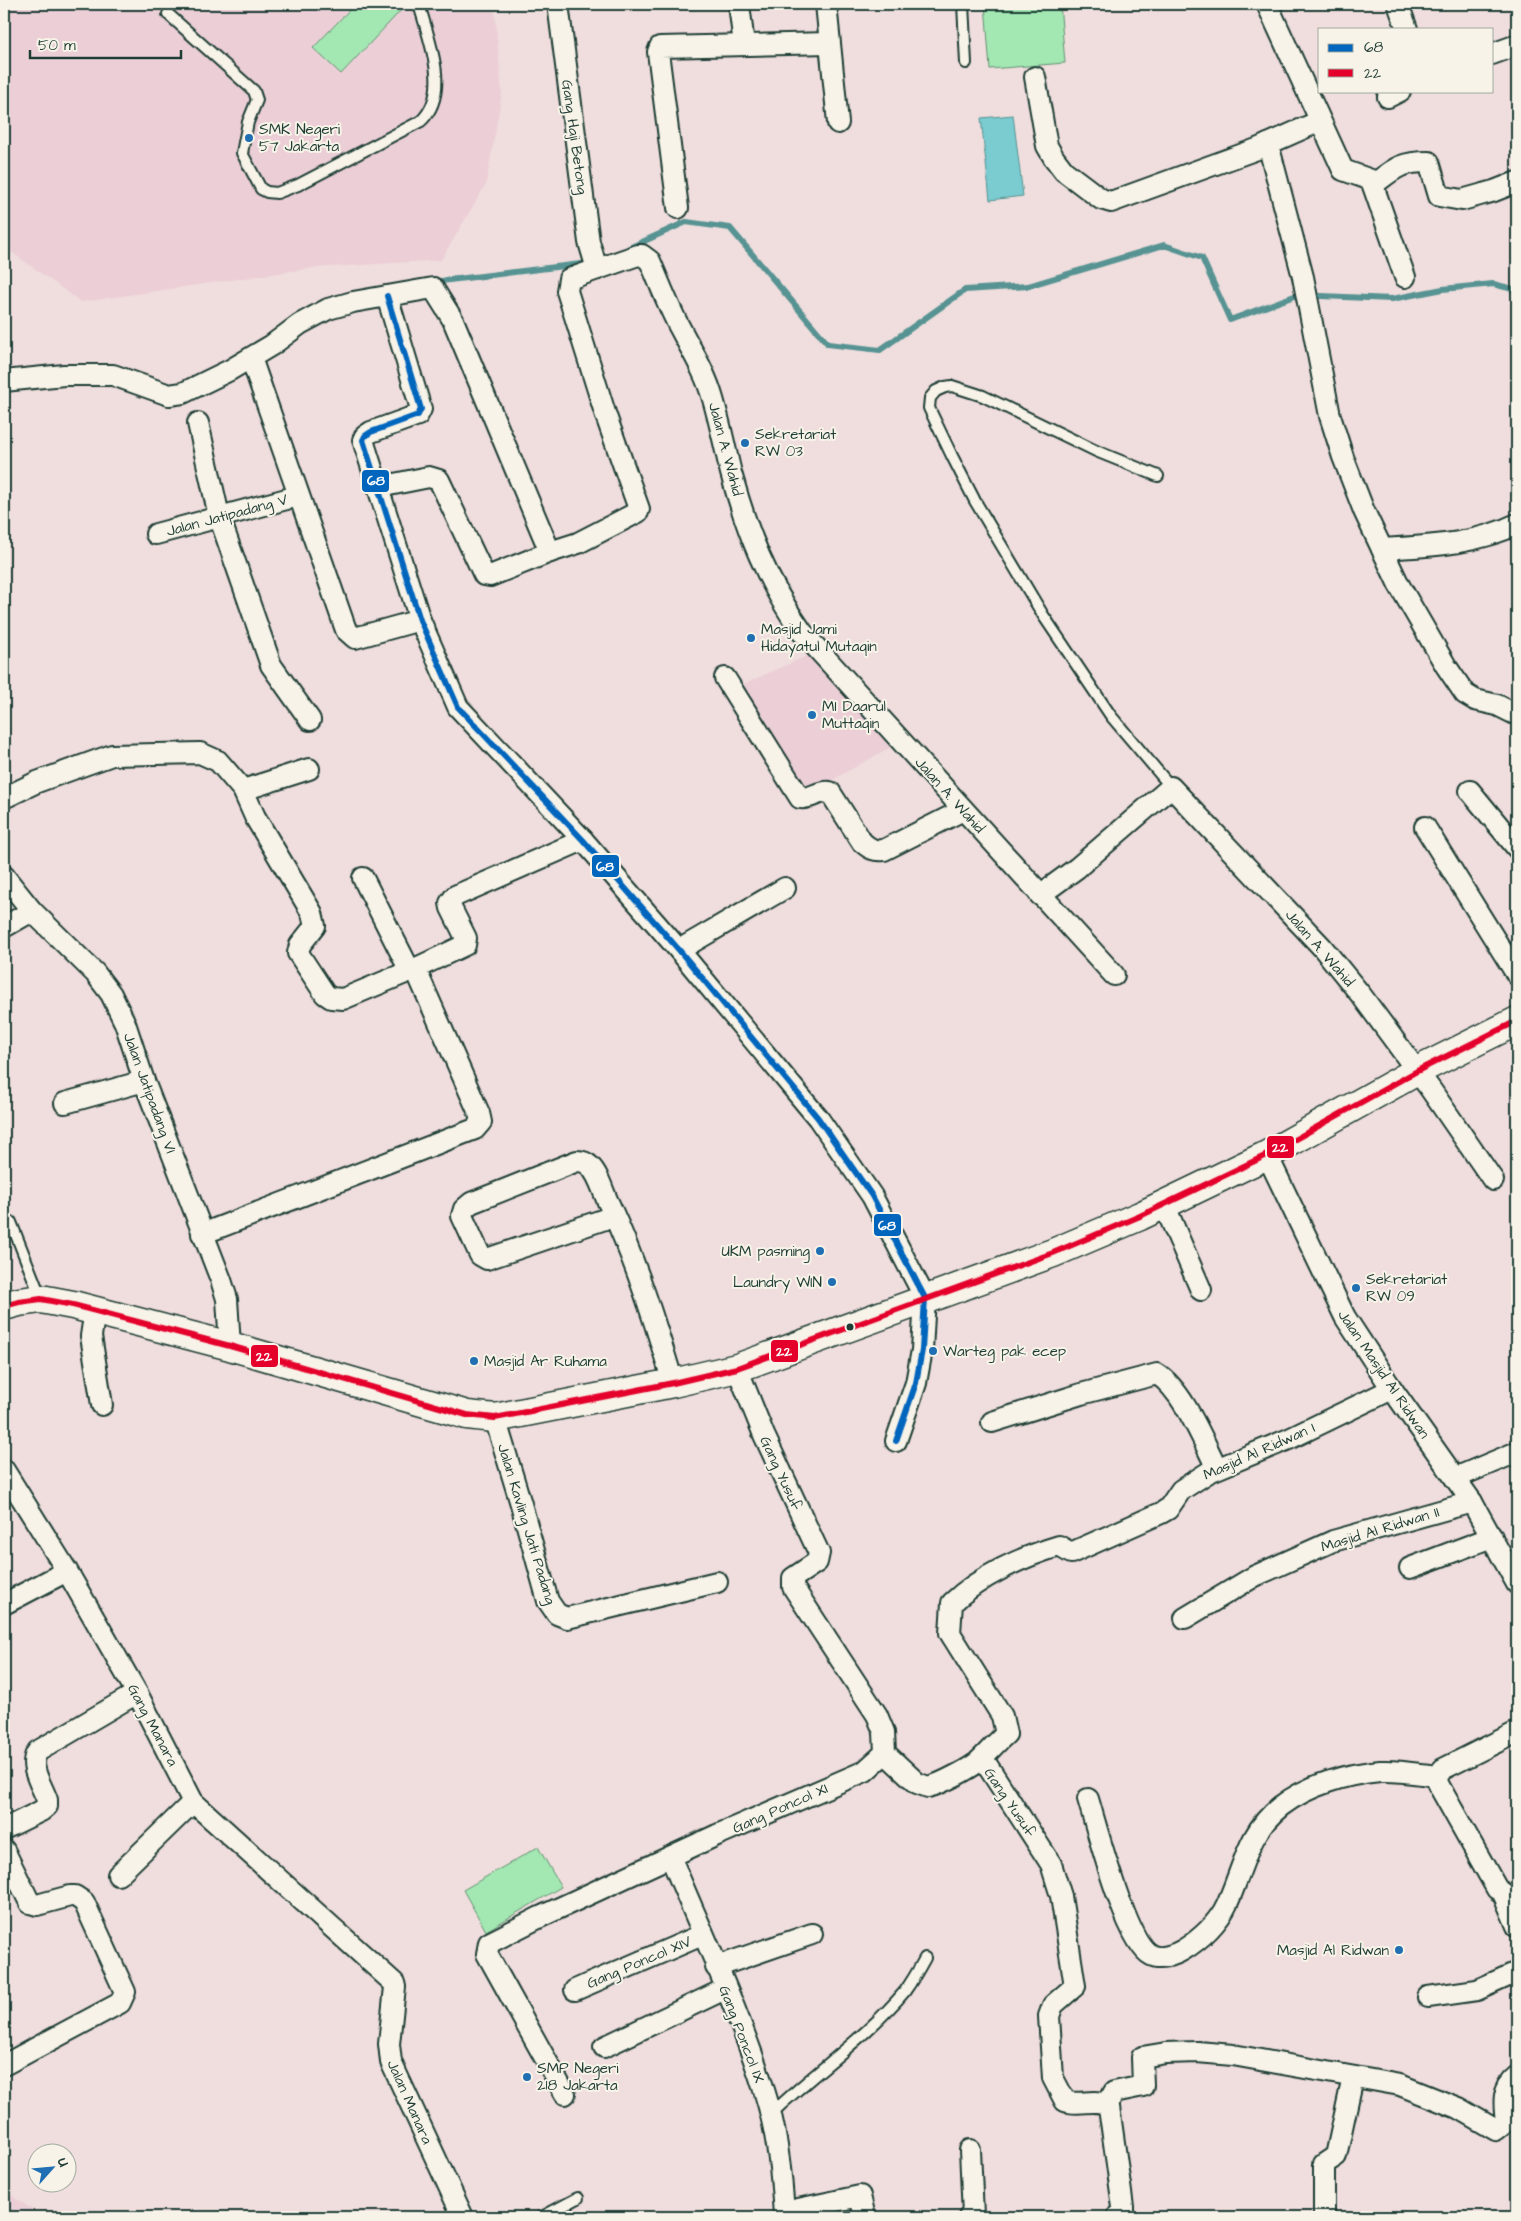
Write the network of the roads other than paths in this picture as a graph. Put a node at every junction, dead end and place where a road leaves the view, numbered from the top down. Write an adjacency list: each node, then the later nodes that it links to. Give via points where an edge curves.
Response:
1 (419, 4): 8 (lane, via 435,69 436,89 426,116 298,185 276,193 261,189 242,153 248,122 257,100 254,91)
2 (558, 4): 23 (street, Gang Haji Betong, via 589,242)
3 (739, 4): 11 (street)
4 (826, 4): 10 (street)
5 (963, 4): 14 (lane)
6 (1267, 4): 16 (street)
7 (1398, 4): 9 (street)
8 (168, 14)
9 (1406, 28)
10 (829, 43): 11 (street); 18 (street)
11 (744, 44): 22 (street, via 663,46 659,49)
12 (1517, 44): 13 (street)
13 (1494, 53)
14 (966, 63)
15 (1035, 77): 19 (street, via 1047,146 1064,171 1100,199 1112,202 1127,198)
16 (1316, 94): 17 (street)
17 (1320, 121): 19 (street); 21 (street, via 1343,170 1371,180)
18 (838, 123)
19 (1268, 144): 35 (street, via 1303,278 1330,416 1346,466)
20 (1517, 182): 21 (street, via 1462,200 1439,196 1429,162 1414,162 1398,165)
21 (1373, 185): 24 (street)
22 (678, 208)
23 (596, 268): 36 (street, Jalan A. Wahid, via 569,279 567,291 639,508 638,512 578,543); 46 (street, Jalan A. Wahid, via 638,255 650,261 713,398 748,525 780,601 802,632)
24 (1405, 277)
25 (387, 296): 26 (street, via 328,309); 30 (street, via 421,409 418,416 365,436 363,440); 36 (street, via 428,288 437,292 453,320)
26 (251, 358): 27 (street, via 183,393 169,395 114,375); 31 (street)
27 (4, 379)
28 (198, 423): 32 (street)
29 (1158, 476): 42 (lane, via 1096,452 983,396 945,386 930,398 929,408 975,501 1043,614 1111,716)
30 (379, 488): 36 (street, via 429,477 439,480 484,575 490,576); 37 (street)
31 (298, 496): 32 (street, Jalan Jatipadang V); 37 (street, via 342,622 350,635 355,638)
32 (219, 516): 34 (street, Jalan Jatipadang V); 40 (street, via 271,665)
33 (1517, 524): 35 (street, via 1460,543)
34 (156, 534)
35 (1382, 550): 39 (street, via 1419,621 1469,698 1497,705)
36 (550, 552)
37 (420, 620): 48 (street, via 458,707)
38 (725, 678): 46 (street, via 800,798 830,792 869,849 884,850)
39 (1517, 716)
40 (310, 720)
41 (309, 769): 43 (street)
42 (1171, 787): 53 (street, via 1077,868); 61 (street, Jalan A. Wahid, via 1322,947)
43 (243, 790): 45 (street, via 218,761 200,753 112,754); 57 (street, via 255,817 312,913 315,926 300,945 298,953 325,994 343,999)
44 (1470, 791): 49 (street)
45 (4, 798)
46 (964, 810): 53 (street, Jalan A. Wahid)
47 (1425, 827): 59 (street)
48 (583, 840): 56 (street); 57 (street, via 451,899 451,908 466,938 465,945)
49 (1517, 848)
50 (4, 876): 54 (street, Jalan Jatipadang VI)
51 (363, 878): 57 (street)
52 (785, 888): 56 (street)
53 (1040, 895): 58 (street, Jalan A. Wahid)
54 (32, 911): 55 (street); 62 (street, Jalan Jatipadang VI, via 95,973 111,994 126,1023)
55 (4, 927)
56 (680, 950): 71 (street, via 829,1134 872,1196)
57 (413, 970): 69 (street, via 479,1113 481,1122 476,1129)
58 (1114, 975)
59 (1517, 975)
60 (1517, 1021): 61 (street)
61 (1417, 1071): 64 (street); 65 (street, Jalan A. Wahid)
62 (144, 1081): 63 (street); 69 (street, Jalan Jatipadang VI)
63 (65, 1103)
64 (1267, 1155): 66 (street); 78 (street, Jalan Masjid Al Ridwan, via 1333,1296)
65 (1493, 1180)
66 (1164, 1204): 70 (street); 71 (street, via 1053,1253)
67 (614, 1216): 67 (street, via 593,1169 586,1162 576,1161 471,1203 462,1216 480,1255 487,1258); 77 (street, via 645,1291)
68 (12, 1222): 72 (lane)
69 (202, 1234): 75 (street, Jalan Jatipadang VI, via 227,1299)
70 (1201, 1290)
71 (925, 1298): 76 (street); 82 (street, via 922,1350 916,1382)
72 (41, 1299): 73 (street); 74 (street)
73 (4, 1306)
74 (95, 1310): 75 (street); 79 (street, via 91,1336)
75 (230, 1346): 80 (street, via 467,1415)
76 (737, 1368): 77 (street); 97 (street, Gang Yusuf, via 818,1554 817,1562 794,1578 792,1587 877,1715 884,1732)
77 (673, 1383): 80 (street)
78 (1392, 1389): 84 (street, Masjid Al Ridwan I, via 1289,1439); 86 (street, Jalan Masjid Al Ridwan)
79 (102, 1405)
80 (495, 1418): 91 (street, Jalan Kavling Jati Padang, via 548,1601 557,1614 567,1618)
81 (992, 1422): 84 (street, via 1157,1374 1178,1394)
82 (896, 1441)
83 (1517, 1452): 86 (street)
84 (1217, 1468): 98 (street, Masjid Al Ridwan I, via 1188,1484 1161,1513 1071,1553 1059,1546 1035,1553 962,1593 952,1603 950,1633 1002,1716 1006,1734)
85 (4, 1470): 90 (street, Gang Manara)
86 (1455, 1478): 87 (street, Jalan Masjid Al Ridwan)
87 (1472, 1502): 88 (street, Jalan Masjid Al Ridwan); 94 (street, Masjid Al Ridwan II, via 1333,1541 1255,1576)
88 (1492, 1537): 89 (street); 92 (street, Jalan Masjid Al Ridwan)
89 (1410, 1568)
90 (68, 1572): 93 (street); 95 (street, Gang Manara)
91 (716, 1582)
92 (1517, 1584)
93 (4, 1604)
94 (1186, 1618)
95 (137, 1693): 101 (street, Gang Manara); 102 (street, via 38,1751 33,1764 47,1806)
96 (1517, 1732): 99 (street, via 1443,1769)
97 (883, 1754): 98 (street, Gang Yusuf, via 928,1787); 104 (street, Gang Poncol XI, via 865,1771)
98 (980, 1760): 122 (street, Gang Yusuf, via 987,1765 1047,1856 1061,1896 1075,1986 1056,2002 1049,2016 1053,2078 1064,2101)
99 (1437, 1776): 100 (street, via 1382,1771 1366,1773 1345,1777 1296,1796 1270,1816 1257,1832 1247,1849 1227,1904 1213,1924 1182,1951 1161,1957 1145,1951 1127,1921); 106 (street, via 1438,1784 1497,1889)
100 (1088, 1799)
101 (193, 1802): 105 (street); 110 (street, Gang Manara)
102 (4, 1829)
103 (4, 1850): 118 (street, via 30,1904 70,1896 84,1902 125,1992 120,2003)
104 (671, 1858): 109 (street, Gang Poncol IX); 121 (street, Gang Poncol XI, via 540,1917 487,1946 487,1954)
105 (118, 1875)
106 (1510, 1890): 107 (street)
107 (1517, 1926)
108 (812, 1934): 112 (street)
109 (702, 1935): 112 (street, Gang Poncol IX); 115 (street, Gang Poncol XIV)
110 (348, 1941): 127 (street, Jalan Manara, via 396,1987 390,2044 392,2068)
111 (925, 1958): 123 (lane, via 905,1990 871,2026)
112 (716, 1967): 114 (street, Gang Poncol IX)
113 (1517, 1972): 116 (street, via 1477,1990)
114 (725, 1989): 117 (street); 123 (street, Gang Poncol IX)
115 (575, 1990)
116 (1428, 1998)
117 (604, 2047)
118 (4, 2065)
119 (1353, 2076): 120 (street, via 1400,2085 1458,2108 1496,2130 1506,2122 1506,2092); 122 (street, via 1233,2055 1166,2053 1142,2057 1143,2086 1114,2092); 132 (street, via 1336,2156 1324,2164)
120 (1517, 2076)
121 (565, 2094)
122 (1107, 2105): 131 (street, via 1123,2207)
123 (770, 2114): 126 (street, Gang Poncol IX, via 777,2144)
124 (970, 2150): 130 (street, via 973,2215)
125 (578, 2198): 128 (lane)
126 (784, 2215): 129 (street, via 860,2196)
127 (463, 2217)
128 (542, 2217)
129 (865, 2217)
130 (969, 2217)
131 (1120, 2217)
132 (1324, 2217)

